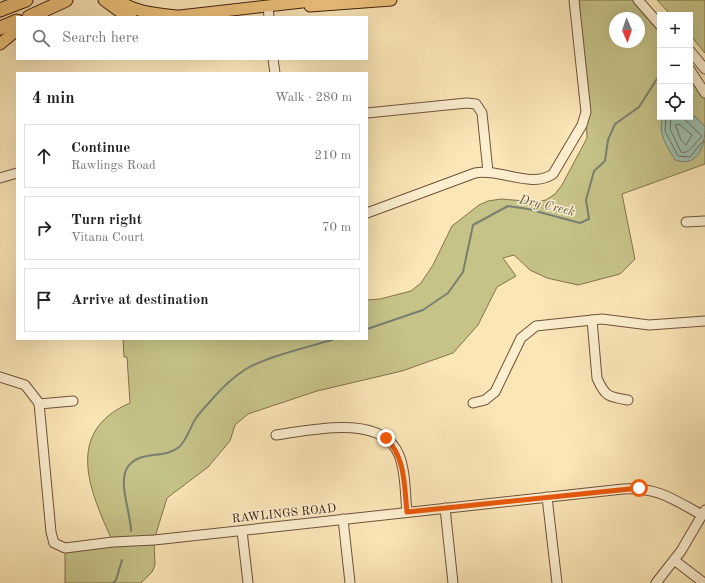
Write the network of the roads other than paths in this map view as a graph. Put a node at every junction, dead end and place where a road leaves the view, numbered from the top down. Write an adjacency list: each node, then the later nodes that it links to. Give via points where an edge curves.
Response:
1 (26, 0): 10 (highway)
2 (66, 0): 11 (highway)
3 (104, 0): 16 (main road)
4 (118, 0): 17 (main road, via 142,12)
5 (320, 0): 12 (main road)
6 (391, 0): 12 (main road, via 295,7)
7 (574, 0): 31 (street, via 586,112 582,125 557,169 550,176 524,178)
8 (638, 0): 20 (street)
9 (643, 0): 13 (street)
10 (2, 6)
11 (54, 6): 14 (highway); 15 (main road)
12 (268, 12): 18 (main road)
13 (657, 15)
14 (31, 16)
15 (39, 16)
16 (128, 16)
17 (168, 16)
18 (193, 16)
19 (16, 21): 21 (highway)
20 (657, 22)
21 (0, 28)
22 (16, 31): 23 (main road)
23 (0, 44)
24 (693, 55): 26 (street)
25 (273, 60): 27 (street)
26 (705, 69)
27 (275, 72)
28 (693, 75): 29 (street)
29 (705, 93)
30 (368, 114): 31 (street, via 476,104 482,113)
31 (488, 172): 34 (street, via 475,173)
32 (16, 173): 33 (street)
33 (0, 178)
34 (368, 213)
35 (705, 221): 36 (street)
36 (686, 222)
37 (592, 320): 38 (street, via 649,325); 40 (street, via 597,378 601,387 610,397); 42 (street, via 530,328 520,338 495,392 485,400)
38 (705, 321)
39 (0, 377): 43 (street, via 25,385)
40 (628, 400)
41 (73, 401): 43 (street)
42 (473, 403)
43 (39, 404): 50 (street, RAWLINGS ROAD, via 54,543 65,548)
44 (276, 435): 47 (street, via 334,428 379,433 396,448 400,457)
45 (547, 497): 46 (street, RAWLINGS ROAD); 48 (street, RAWLINGS ROAD, via 623,488 649,489); 55 (street)
46 (445, 508): 47 (street, RAWLINGS ROAD); 54 (street)
47 (407, 512): 49 (street, RAWLINGS ROAD)
48 (704, 513): 51 (street)
49 (343, 520): 50 (street, RAWLINGS ROAD); 53 (street)
50 (242, 530): 52 (street)
51 (674, 560): 56 (street); 57 (street)
52 (248, 583)
53 (350, 583)
54 (453, 583)
55 (557, 583)
56 (656, 583)
57 (704, 583)

